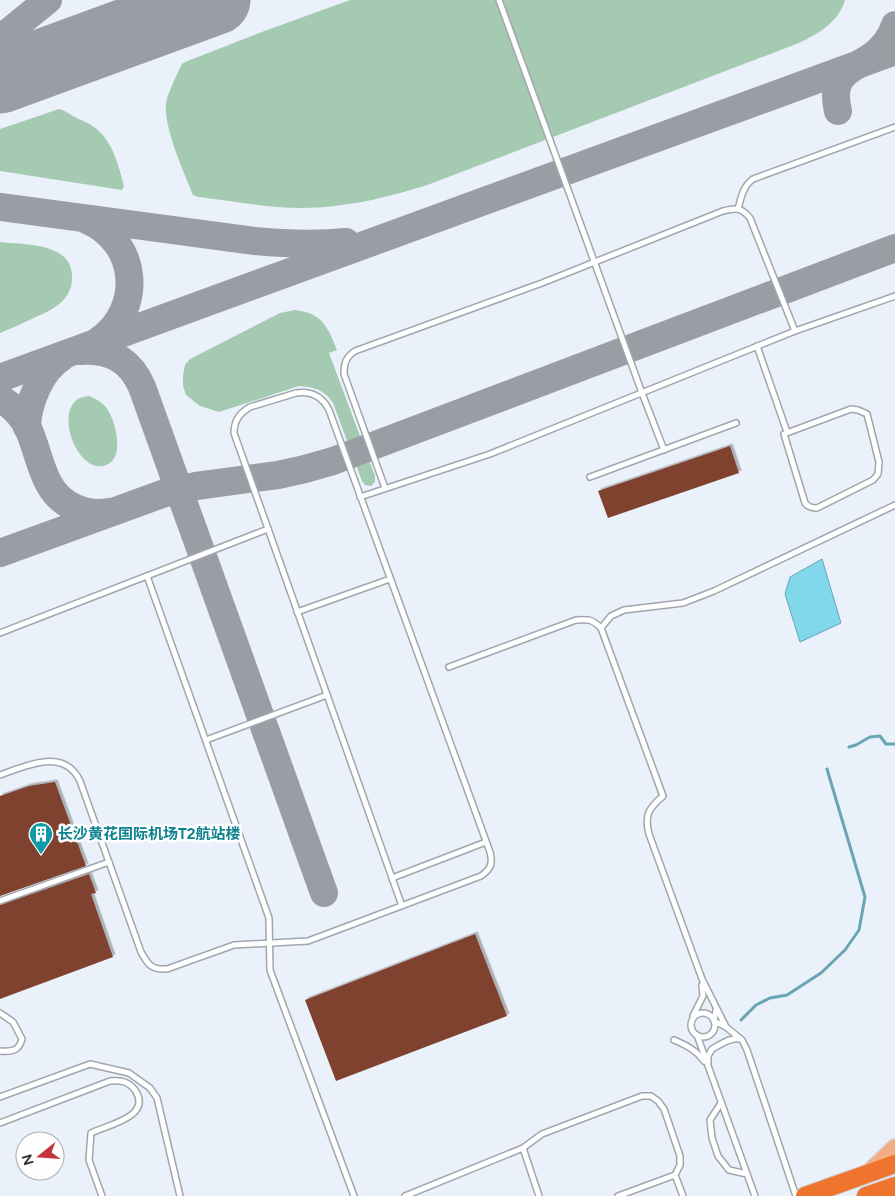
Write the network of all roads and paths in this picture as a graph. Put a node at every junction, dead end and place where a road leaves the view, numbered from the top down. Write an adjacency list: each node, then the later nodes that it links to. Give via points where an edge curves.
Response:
1 (499, 0): 4 (lane)
2 (895, 127): 3 (lane, via 753,179 747,184)
3 (738, 210): 4 (lane, via 723,211); 6 (lane, via 750,218)
4 (595, 262): 8 (lane); 13 (lane, via 350,354 345,360 344,374)
5 (895, 296): 6 (lane)
6 (795, 332): 7 (lane)
7 (757, 346): 8 (lane); 10 (lane)
8 (642, 392): 11 (lane); 13 (lane, via 490,454)
9 (736, 423): 11 (lane)
10 (787, 432): 10 (lane, via 784,434 804,503 808,507 816,508 873,480 878,474 879,462 867,414 851,409)
11 (664, 450): 12 (lane)
12 (590, 477)
13 (385, 488): 14 (lane)
14 (360, 496): 16 (lane, via 326,403 303,392 250,407 236,419 234,433); 18 (lane)
15 (895, 505): 20 (lane, via 714,592 683,603 624,610 611,616)
16 (268, 529): 17 (lane); 19 (lane)
17 (147, 576): 21 (lane); 24 (lane)
18 (390, 579): 19 (lane); 26 (lane)
19 (297, 612): 23 (lane)
20 (601, 628): 22 (lane, via 588,619 576,620); 32 (lane, via 663,796 653,804 646,824)
21 (0, 633)
22 (449, 667)
23 (327, 695): 24 (lane); 28 (lane)
24 (206, 740): 31 (lane, via 269,918)
25 (0, 775): 27 (lane, via 28,765 57,761 72,769 80,781)
26 (486, 842): 28 (lane); 30 (lane, via 491,859 488,872)
27 (109, 862): 29 (lane); 31 (lane, via 141,952 150,966 167,969 234,946)
28 (392, 878): 30 (lane)
29 (0, 901)
30 (402, 906): 31 (lane, via 308,941)
31 (270, 943): 57 (lane, via 270,970)
32 (702, 979): 33 (lane); 35 (lane, via 703,996)
33 (716, 1009): 36 (lane); 37 (lane)
34 (0, 1013): 41 (lane, via 13,1022 22,1039 14,1050)
35 (693, 1018): 36 (lane, via 699,1013 706,1013); 38 (lane, via 692,1029)
36 (714, 1021): 37 (lane); 38 (lane, via 714,1029 709,1035)
37 (726, 1027): 40 (lane)
38 (697, 1035): 42 (lane)
39 (674, 1040): 42 (lane, via 689,1046)
40 (742, 1040): 42 (lane, via 735,1038 712,1048); 63 (lane)
41 (0, 1051)
42 (708, 1067): 44 (lane)
43 (0, 1097): 56 (lane, via 90,1064 129,1073 150,1088 157,1098)
44 (722, 1103): 50 (lane); 50 (lane, via 710,1120 718,1156 728,1170)
45 (0, 1123): 55 (lane, via 110,1081 128,1083 138,1098 136,1112 130,1118 91,1133 89,1160)
46 (895, 1147): 49 (main road)
47 (523, 1148): 51 (lane, via 542,1134 642,1096 651,1096 664,1109 680,1156 680,1166); 58 (lane); 59 (lane)
48 (895, 1164): 49 (highway)
49 (868, 1173): 64 (highway)
50 (747, 1174): 62 (lane)
51 (675, 1175): 60 (lane); 61 (lane)
52 (895, 1186): 54 (highway)
53 (895, 1193): 54 (main road)
54 (870, 1194)
55 (102, 1196)
56 (180, 1196)
57 (354, 1196)
58 (405, 1196)
59 (539, 1196)
60 (618, 1196)
61 (683, 1196)
62 (755, 1196)
63 (796, 1196)
64 (805, 1196)

